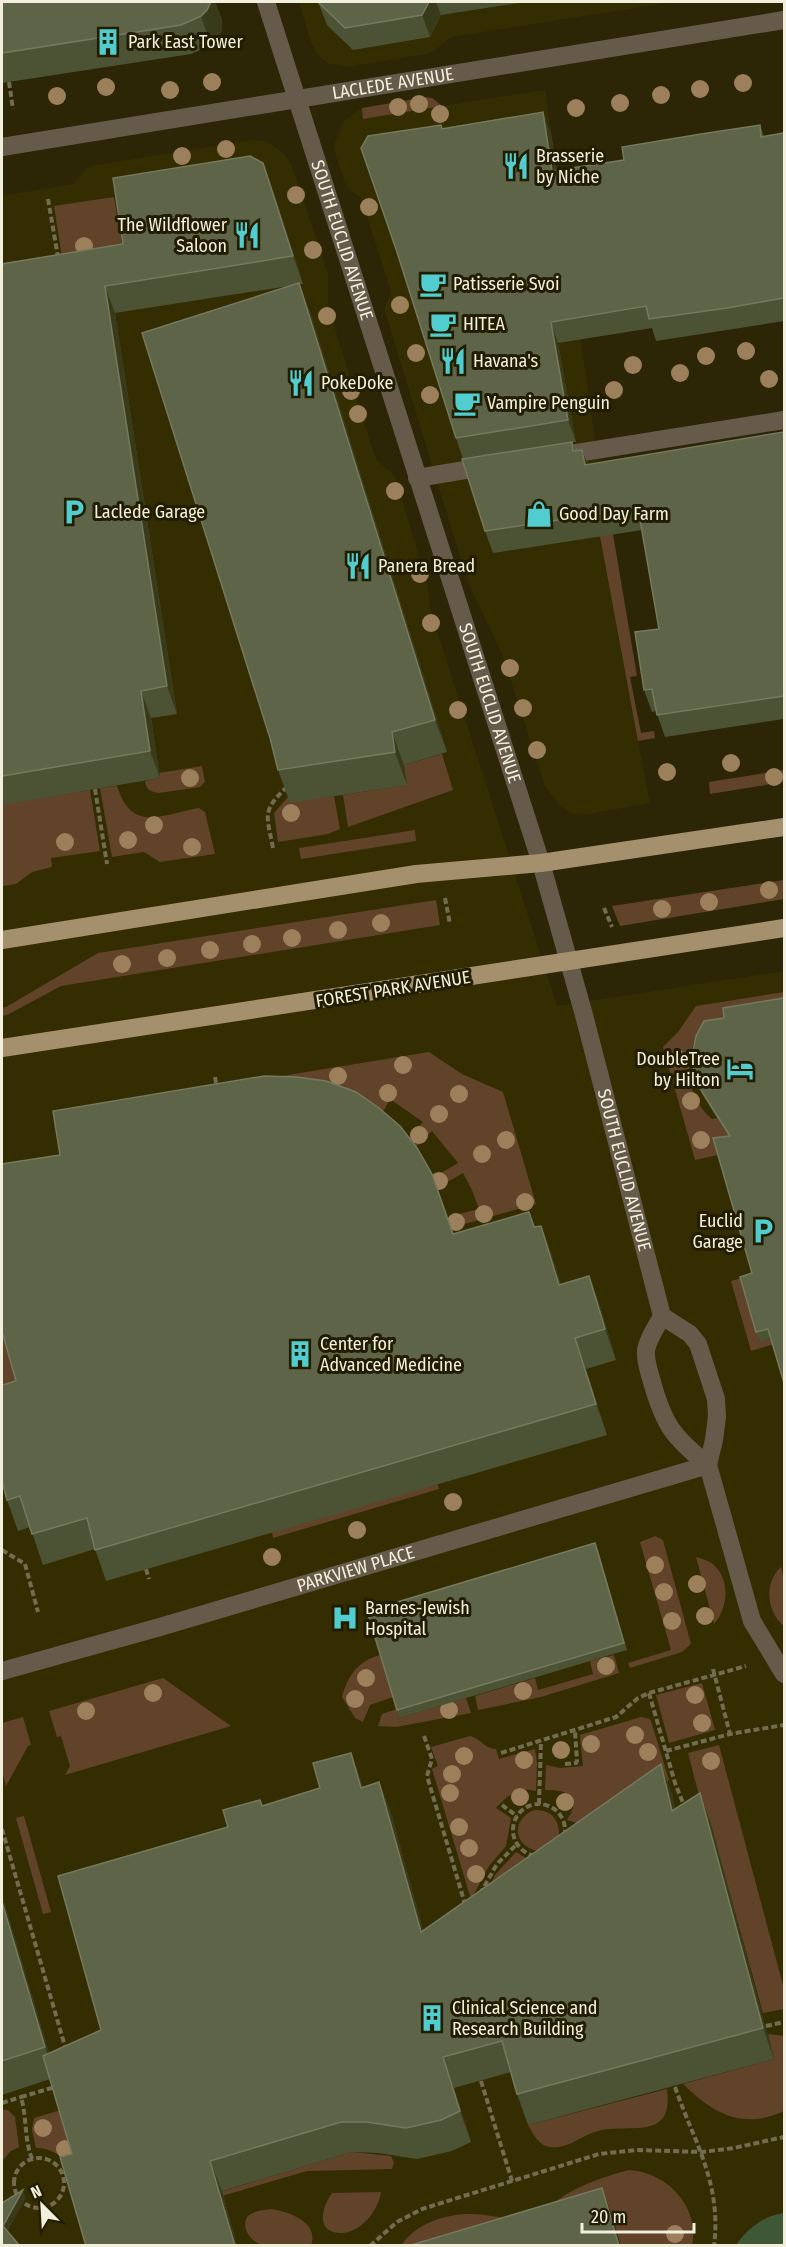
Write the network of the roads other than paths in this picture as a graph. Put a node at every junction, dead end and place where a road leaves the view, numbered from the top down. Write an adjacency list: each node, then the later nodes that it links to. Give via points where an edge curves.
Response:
1 (266, 2): 3 (street, SOUTH EUCLID AVENUE)
2 (784, 20): 3 (street, LACLEDE AVENUE)
3 (296, 99): 4 (street, LACLEDE AVENUE); 8 (street, SOUTH EUCLID AVENUE)
4 (2, 147)
5 (784, 420): 6 (street)
6 (540, 458)
7 (505, 464): 8 (street)
8 (417, 478): 10 (street, SOUTH EUCLID AVENUE)
9 (784, 827): 10 (main road)
10 (541, 864): 12 (main road, via 416,874); 13 (street, SOUTH EUCLID AVENUE)
11 (784, 928): 13 (main road, FOREST PARK AVENUE)
12 (2, 940)
13 (569, 962): 14 (main road, FOREST PARK AVENUE); 15 (street, SOUTH EUCLID AVENUE)
14 (2, 1048)
15 (662, 1316): 16 (street, via 698,1344 716,1399); 16 (street, via 646,1347 662,1416 686,1448)
16 (708, 1465): 17 (street, PARKVIEW PLACE); 18 (street, via 752,1621)
17 (2, 1671)
18 (784, 1674)

